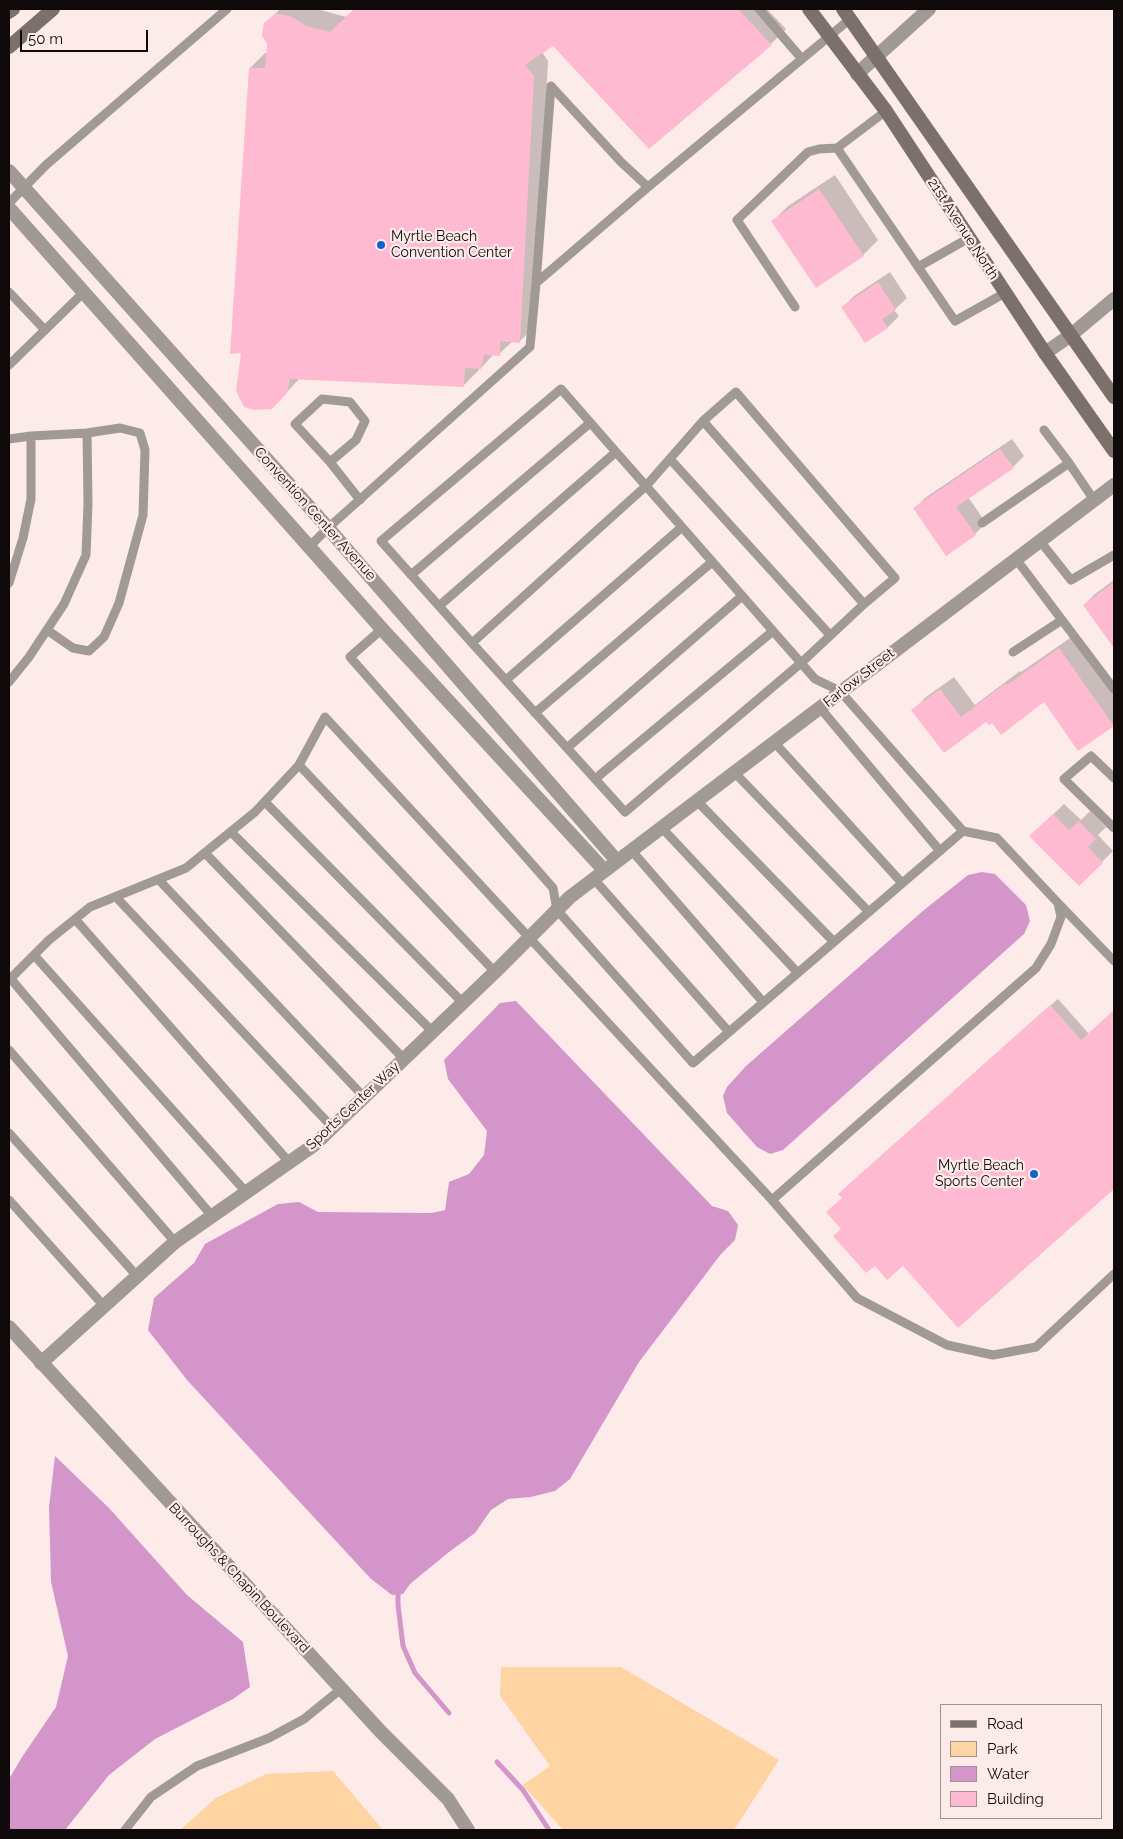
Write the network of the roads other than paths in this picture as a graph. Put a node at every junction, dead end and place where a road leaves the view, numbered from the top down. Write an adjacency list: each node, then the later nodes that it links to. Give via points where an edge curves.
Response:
1 (13, 9): 7 (main road)
2 (53, 9): 10 (main road)
3 (228, 9): 18 (lane, via 46,164)
4 (759, 9): 12 (lane)
5 (809, 9): 9 (main road, 21st Avenue North)
6 (930, 9): 11 (street)
7 (9, 12)
8 (847, 14): 9 (lane); 11 (main road, 21st Avenue North)
9 (830, 37): 12 (lane); 13 (main road, 21st Avenue North)
10 (9, 47)
11 (877, 57): 13 (street); 30 (main road, 21st Avenue North)
12 (802, 59): 17 (lane)
13 (857, 74): 14 (main road, 21st Avenue North)
14 (886, 111): 15 (lane); 21 (main road, 21st Avenue North)
15 (836, 148): 22 (lane); 28 (lane, via 808,152 737,220)
16 (9, 171): 18 (street, Convention Center Avenue)
17 (648, 187): 23 (lane); 23 (lane, via 551,86)
18 (23, 188): 19 (lane); 51 (street, Convention Center Avenue)
19 (9, 203)
20 (9, 208): 24 (street, Convention Center Avenue)
21 (969, 238): 22 (lane); 25 (main road, 21st Avenue North)
22 (918, 267): 25 (lane, via 955,321)
23 (536, 283): 47 (lane, via 530,347)
24 (84, 292): 29 (lane); 53 (street, Convention Center Avenue)
25 (1005, 293): 31 (main road, 21st Avenue North)
26 (11, 298): 29 (lane)
27 (1114, 299): 30 (street)
28 (795, 306)
29 (45, 330): 32 (lane)
30 (1071, 336): 31 (street); 33 (main road, 21st Avenue North)
31 (1046, 353): 40 (main road, 21st Avenue North)
32 (9, 364)
33 (1114, 397)
34 (703, 421): 42 (lane); 60 (lane); 60 (lane, via 736,392 895,578)
35 (590, 423): 41 (lane); 57 (lane); 57 (lane, via 561,388 381,541)
36 (1044, 430): 44 (lane)
37 (87, 433): 38 (lane); 64 (lane, via 86,554 64,604); 64 (lane, via 120,428 140,433 146,450 143,515 119,602 104,636 89,651 73,648)
38 (31, 436): 39 (lane); 58 (lane, via 31,499)
39 (9, 439)
40 (1114, 451)
41 (616, 452): 46 (lane); 61 (lane)
42 (670, 459): 46 (lane); 66 (lane)
43 (330, 462): 43 (lane, via 356,440 366,421 350,402 322,400 295,424); 47 (lane)
44 (1069, 463): 48 (lane); 49 (lane)
45 (1114, 485): 48 (street, Farlow Street)
46 (646, 486): 50 (lane); 67 (lane)
47 (360, 500): 51 (lane)
48 (1094, 500): 52 (street, Farlow Street)
49 (982, 523)
50 (682, 527): 56 (lane); 70 (lane)
51 (328, 528): 53 (lane); 91 (street, Convention Center Avenue)
52 (1040, 541): 54 (lane, via 1071,580); 55 (street, Farlow Street)
53 (309, 547): 63 (street, Convention Center Avenue)
54 (1114, 554)
55 (1016, 559): 62 (lane); 73 (street, Farlow Street)
56 (712, 562): 59 (lane); 75 (lane)
57 (411, 575): 61 (lane)
58 (9, 583)
59 (742, 596): 65 (lane); 77 (lane)
60 (864, 604): 66 (lane)
61 (439, 606): 67 (lane)
62 (1062, 620): 68 (lane); 72 (lane)
63 (382, 629): 92 (street, Convention Center Avenue); 97 (lane, via 350,656 553,888)
64 (47, 630): 71 (lane)
65 (773, 631): 69 (lane); 81 (lane)
66 (830, 635): 69 (lane)
67 (472, 643): 70 (lane)
68 (1013, 652)
69 (801, 663): 73 (lane, via 815,679); 81 (lane, via 624,812)
70 (506, 680): 75 (lane)
71 (9, 682)
72 (1114, 689)
73 (840, 691): 74 (street, Farlow Street); 86 (lane)
74 (821, 708): 76 (street, Farlow Street); 88 (lane)
75 (535, 713): 77 (lane)
76 (774, 742): 79 (street, Farlow Street); 94 (lane)
77 (567, 748): 81 (lane)
78 (299, 765): 82 (lane); 100 (lane, via 325,717); 104 (lane)
79 (734, 772): 83 (street, Farlow Street); 98 (lane)
80 (1114, 778): 85 (lane, via 1092,756 1064,779)
81 (595, 779)
82 (264, 802): 87 (lane); 108 (lane)
83 (697, 802): 84 (street, Farlow Street); 101 (lane)
84 (662, 828): 89 (street, Farlow Street); 105 (lane)
85 (1114, 828)
86 (963, 831): 88 (lane); 96 (lane, via 997,838)
87 (231, 832): 90 (lane); 109 (lane)
88 (940, 850): 94 (lane)
89 (632, 851): 91 (street, Farlow Street); 107 (lane)
90 (205, 853): 93 (lane, via 186,868); 112 (lane)
91 (617, 861): 92 (street, Farlow Street)
92 (598, 874): 97 (street, Sports Center Way); 110 (lane)
93 (159, 880): 95 (lane); 113 (lane)
94 (902, 883): 98 (lane)
95 (116, 897): 99 (lane, via 90,907); 114 (lane)
96 (1058, 903): 103 (lane); 119 (lane, via 1061,917 1051,944 1036,968)
97 (557, 910): 100 (street, Sports Center Way); 110 (lane, via 693,1063)
98 (869, 912): 101 (lane)
99 (75, 919): 102 (lane); 116 (lane)
100 (530, 938): 104 (street, Sports Center Way); 119 (lane)
101 (834, 942): 105 (lane)
102 (34, 955): 106 (lane); 117 (lane)
103 (1114, 961)
104 (495, 972): 108 (street, Sports Center Way)
105 (798, 972): 107 (lane)
106 (10, 979): 120 (lane)
107 (763, 1002): 110 (lane)
108 (463, 1003): 109 (street, Sports Center Way)
109 (432, 1032): 112 (street, Sports Center Way)
110 (729, 1032)
111 (9, 1050): 121 (lane)
112 (404, 1059): 113 (street, Sports Center Way)
113 (364, 1097): 114 (street, Sports Center Way)
114 (332, 1127): 116 (street, Sports Center Way, via 314,1145)
115 (9, 1133): 123 (lane)
116 (289, 1162): 117 (street, Sports Center Way)
117 (246, 1192): 120 (street, Sports Center Way)
118 (9, 1200): 124 (lane)
119 (772, 1200): 122 (lane, via 857,1298 947,1345 993,1355 1036,1346)
120 (212, 1216): 121 (street, Sports Center Way)
121 (175, 1242): 123 (street, Sports Center Way)
122 (1114, 1274)
123 (137, 1276): 124 (street, Sports Center Way)
124 (104, 1306): 126 (street, Sports Center Way)
125 (9, 1327): 126 (street, Burroughs & Chapin Boulevard)
126 (41, 1362): 127 (street, Burroughs & Chapin Boulevard)
127 (341, 1689): 128 (lane, via 304,1718 268,1738 197,1766 151,1797); 129 (street, Burroughs & Chapin Boulevard, via 448,1799)
128 (125, 1830)
129 (468, 1830)

